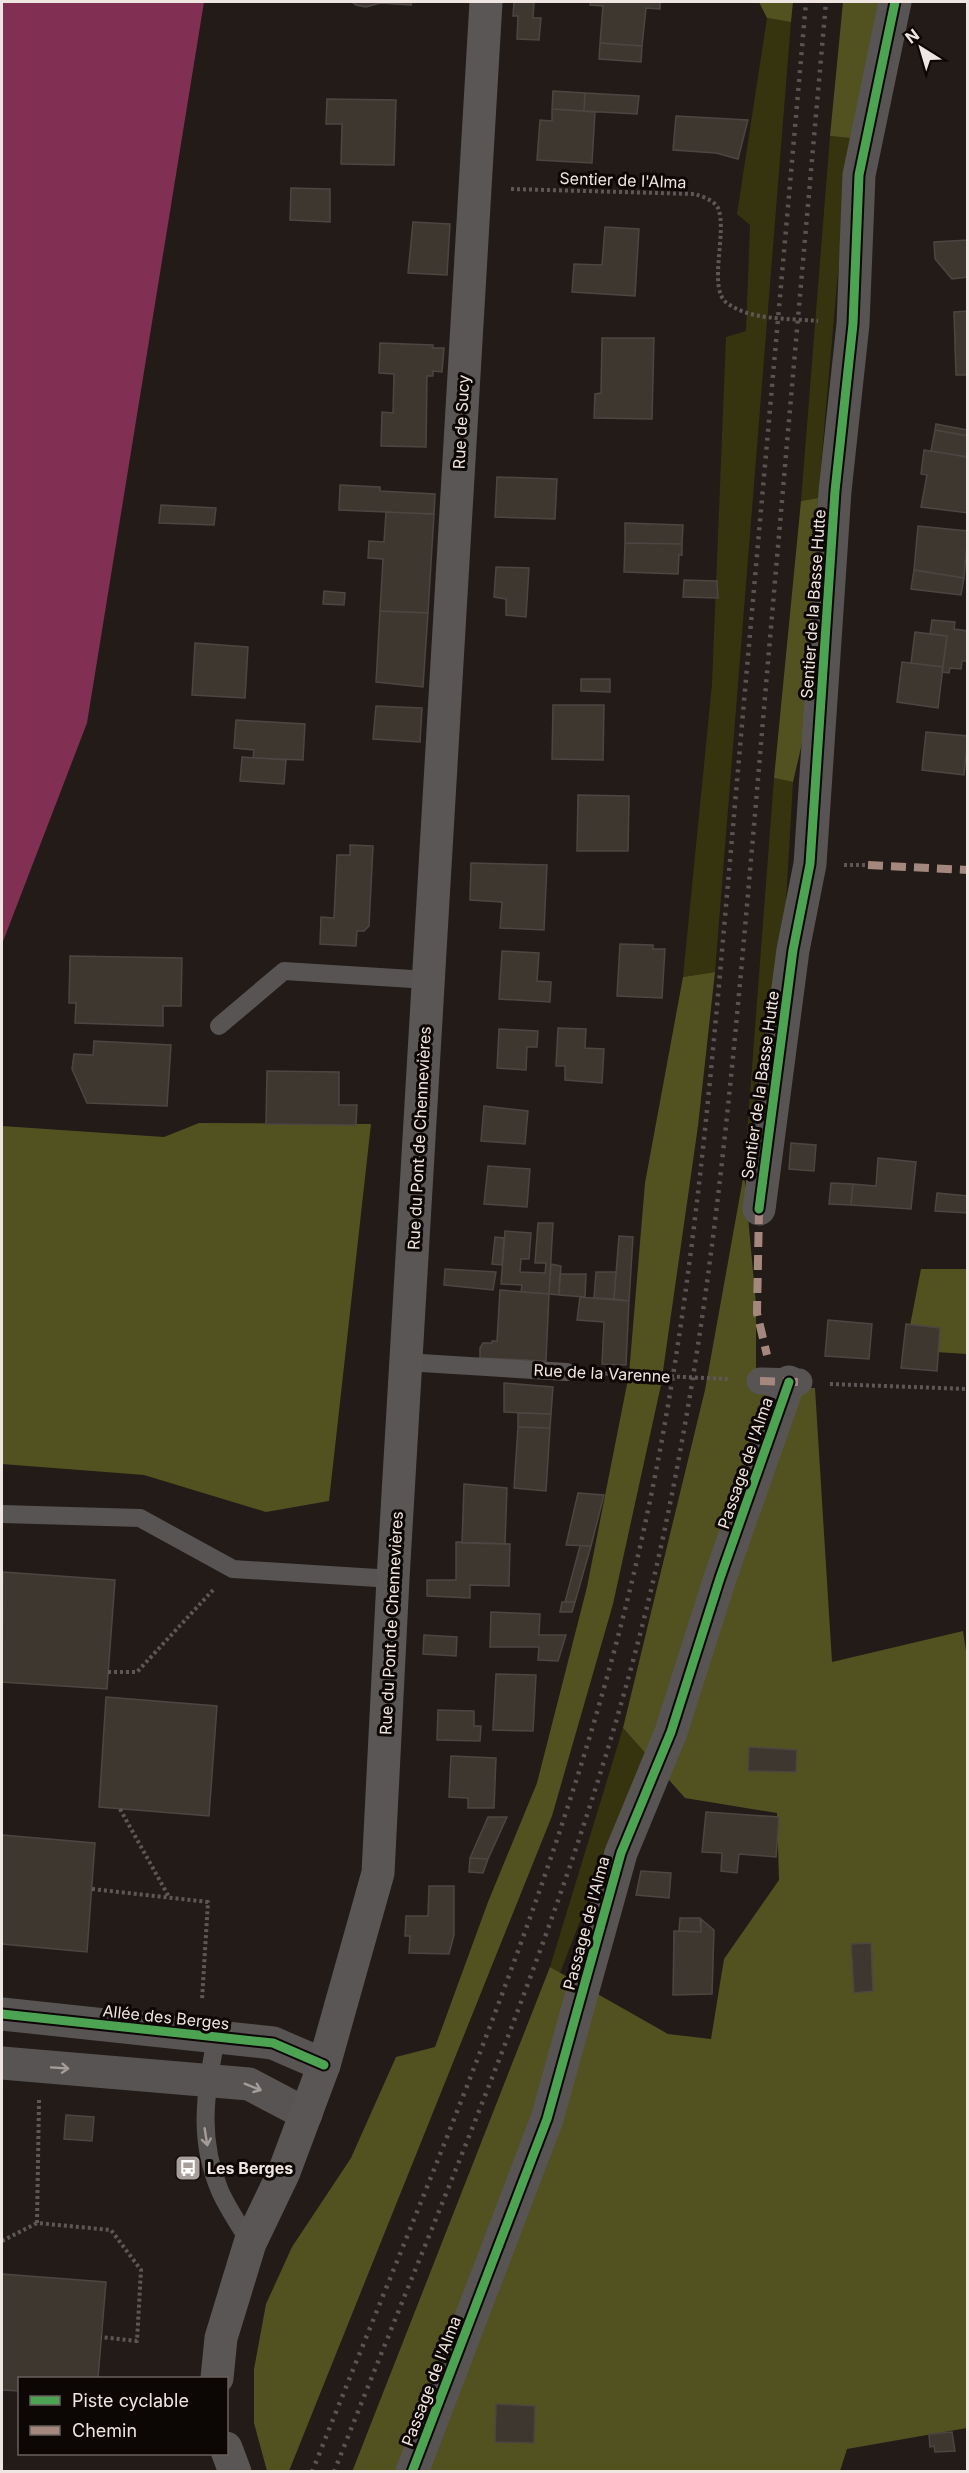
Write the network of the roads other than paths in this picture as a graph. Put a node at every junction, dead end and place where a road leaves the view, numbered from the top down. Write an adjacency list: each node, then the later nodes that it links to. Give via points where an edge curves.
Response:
1 (486, 2): 3 (main road, Rue de Sucy)
2 (895, 2): 6 (street, Sentier de la Basse Hutte, via 859,176 853,324 835,491 810,864 794,950)
3 (436, 842): 4 (main road, Rue du Pont de Chennevières)
4 (428, 980): 5 (lane, via 285,971); 7 (main road, Rue du Pont de Chennevières)
5 (219, 1026)
6 (759, 1209)
7 (405, 1362): 8 (lane, Rue de la Varenne); 11 (main road, Rue du Pont de Chennevières)
8 (567, 1372)
9 (776, 1380): 22 (street, Passage de l'Alma, via 671,1732 621,1853 547,2119)
10 (2, 1514): 11 (lane, via 140,1518 233,1569)
11 (393, 1580): 15 (main road, Rue du Pont de Chennevières, via 378,1873)
12 (2, 2014): 13 (street, Allée des Berges)
13 (208, 2037): 15 (street, Allée des Berges, via 273,2043); 16 (lane)
14 (2, 2063): 16 (street, one-way to 16)
15 (324, 2065): 17 (main road, Rue du Pont de Chennevières)
16 (209, 2079): 17 (street, one-way to 17, via 249,2084); 18 (lane, one-way to 18, via 204,2117 206,2139 220,2191)
17 (306, 2114): 18 (main road, Rue du Pont de Chennevières)
18 (250, 2243): 19 (main road, Rue du Pont de Chennevières, via 221,2338)
19 (217, 2377)
20 (228, 2453): 21 (main road)
21 (235, 2472)
22 (412, 2472)

